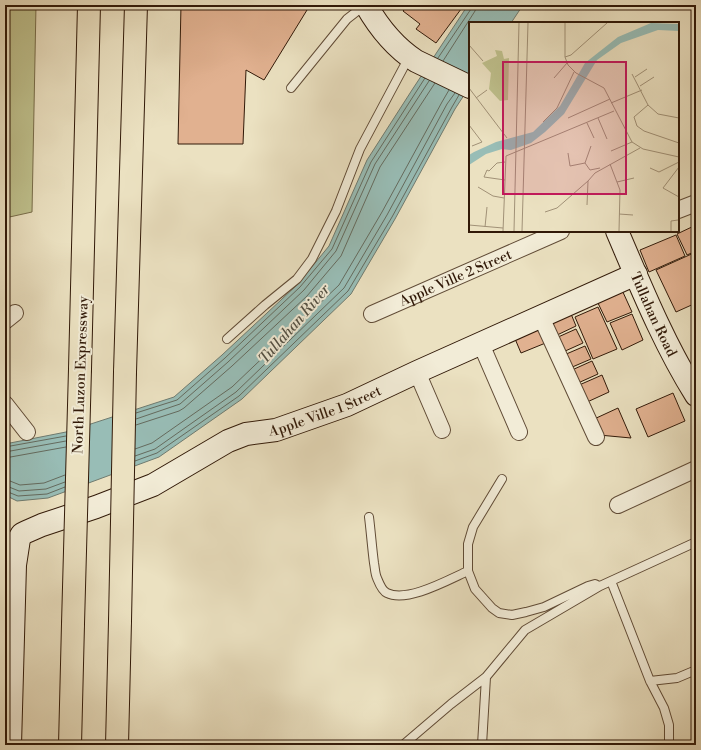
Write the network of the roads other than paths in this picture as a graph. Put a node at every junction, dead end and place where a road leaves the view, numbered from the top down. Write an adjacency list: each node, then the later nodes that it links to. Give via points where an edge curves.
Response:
1 (89, 5): 37 (highway, North Luzon Expressway, bridge)
2 (365, 5): 4 (main road, via 386,34); 6 (lane, via 347,19)
3 (136, 9): 38 (highway, bridge, via 125,372)
4 (413, 59): 5 (main road); 14 (lane, via 360,149 336,211 312,259 297,279)
5 (469, 87)
6 (292, 88)
7 (696, 203): 8 (street)
8 (679, 210)
9 (559, 232): 12 (street, Apple Ville 2 Street)
10 (620, 232): 11 (main road, Tullahan Road)
11 (636, 274): 13 (main road, Apple Ville 1 Street); 17 (main road, Tullahan Road, via 656,322)
12 (372, 314)
13 (541, 317): 15 (main road, Apple Ville 1 Street); 22 (street)
14 (227, 339)
15 (481, 344): 16 (main road, Apple Ville 1 Street); 21 (street)
16 (417, 372): 19 (street); 28 (main road, Apple Ville 1 Street, via 347,405 276,430 246,434 228,441 153,485 22,534)
17 (696, 395)
18 (5, 404): 20 (street)
19 (442, 430)
20 (27, 432)
21 (519, 432)
22 (596, 437)
23 (696, 468): 25 (street)
24 (502, 479): 29 (lane, via 473,527 468,544)
25 (618, 505)
26 (369, 518): 29 (lane, via 376,577 385,592 403,596 420,592)
27 (696, 542): 30 (lane)
28 (10, 565): 33 (main road)
29 (468, 571): 31 (lane, via 475,589 492,608 499,613 512,615 544,607 588,586)
30 (612, 581): 31 (lane); 35 (lane)
31 (600, 586): 34 (lane, via 525,630)
32 (696, 670): 35 (lane, via 677,678)
33 (8, 672): 36 (main road)
34 (486, 677): 39 (lane); 40 (lane)
35 (650, 681): 41 (lane, via 664,708 669,725)
36 (10, 745)
37 (70, 745)
38 (118, 745)
39 (404, 745)
40 (482, 745)
41 (669, 745)

